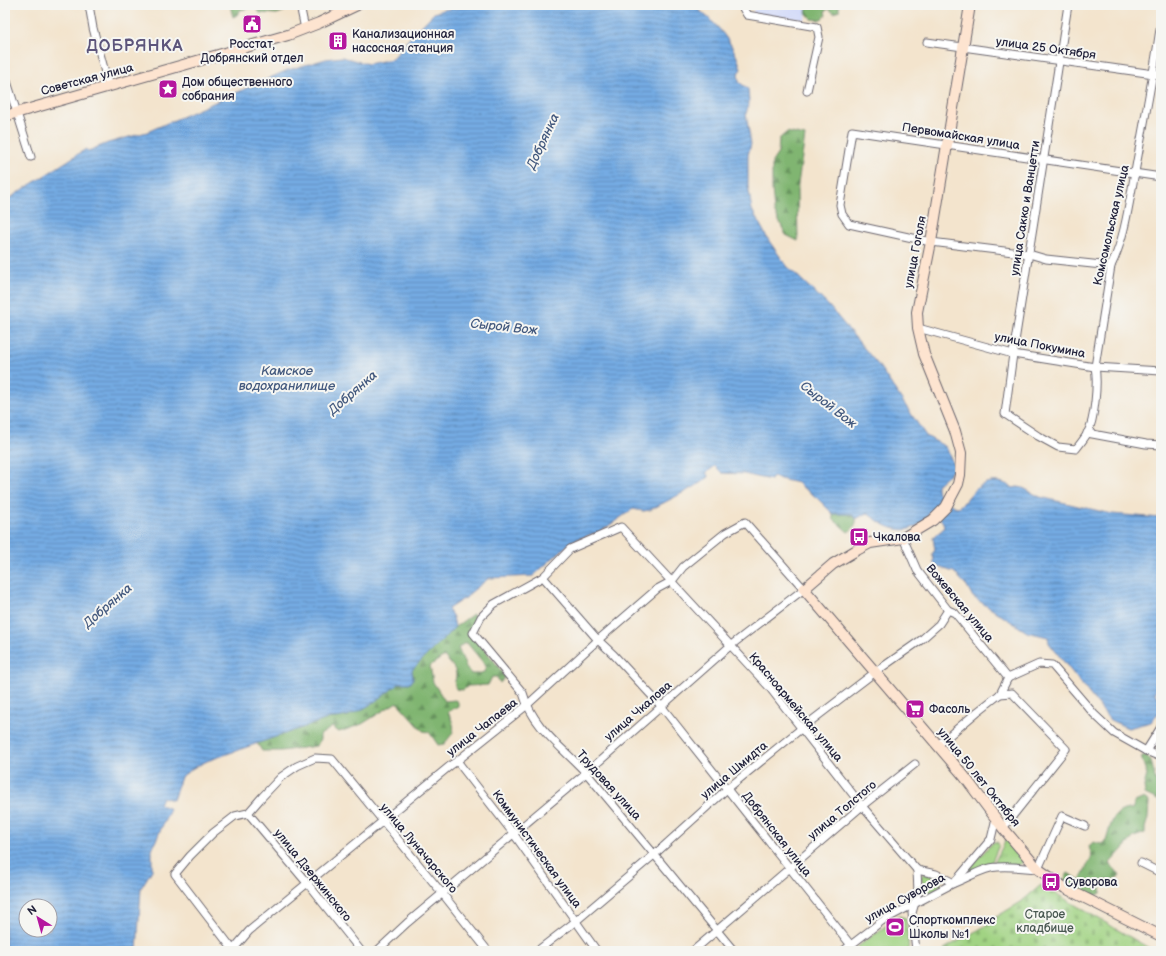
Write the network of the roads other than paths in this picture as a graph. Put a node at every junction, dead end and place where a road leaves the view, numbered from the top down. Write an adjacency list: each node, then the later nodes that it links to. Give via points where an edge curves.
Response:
1 (89, 5): 14 (street)
2 (300, 5): 8 (street)
3 (357, 5): 8 (main road, Советская улица)
4 (741, 5): 15 (street, via 747,15 817,27 819,37)
5 (970, 5): 10 (main road, улица Гоголя)
6 (1068, 5): 11 (street, улица Сакко и Ванцетти)
7 (1161, 22): 13 (street, Комсомольская улица)
8 (305, 29): 14 (main road, Советская улица)
9 (927, 42): 10 (street, улица 25 Октября)
10 (962, 47): 11 (street, улица 25 Октября); 18 (main road, улица Гоголя)
11 (1058, 61): 13 (street, улица 25 Октября); 20 (street, улица Сакко и Ванцетти)
12 (5, 75): 16 (street)
13 (1157, 75): 21 (street, Комсомольская улица)
14 (109, 87): 16 (main road, Советская улица)
15 (807, 91)
16 (17, 112): 17 (main road, Советская улица); 19 (street)
17 (5, 116)
18 (947, 144): 20 (street, Первомайская улица); 23 (main road, улица Гоголя); 23 (street, Первомайская улица, via 852,131 840,205 842,214 849,224)
19 (31, 157)
20 (1044, 160): 21 (street, Первомайская улица); 24 (street, улица Сакко и Ванцетти)
21 (1134, 172): 22 (street, Первомайская улица); 25 (street, Комсомольская улица, via 1117,253)
22 (1161, 177)
23 (931, 242): 24 (street); 26 (main road, улица Гоголя, via 917,312)
24 (1029, 254): 25 (street, via 1046,259); 27 (street, улица Сакко и Ванцетти)
25 (1111, 266): 28 (street, Комсомольская улица)
26 (918, 328): 27 (street, улица Покумина); 32 (main road, улица Гоголя, via 924,354 955,431 961,453 958,484 942,512)
27 (1013, 354): 28 (street, улица Покумина); 30 (street, улица Сакко и Ванцетти, via 1005,414 1058,447 1076,449)
28 (1095, 367): 29 (street, улица Покумина); 30 (street, Комсомольская улица, via 1097,376 1093,412)
29 (1161, 371)
30 (1087, 433): 31 (street)
31 (1161, 445)
32 (933, 520): 34 (main road, улица Чкалова)
33 (745, 522): 36 (street, улица Чапаева, via 726,533 683,567); 37 (street, улица 50 лет Октября)
34 (903, 538): 37 (main road, улица Чкалова, via 870,543 833,564); 38 (street, Вожевская улица, via 916,570)
35 (543, 577): 36 (street, Красноармейская улица, via 570,549 621,527); 39 (street, Добрянская улица); 44 (street, Трудовая улица, via 494,604 481,617 473,632 523,693)
36 (672, 582): 39 (street, улица Чапаева, via 657,589); 40 (street, Красноармейская улица)
37 (804, 589): 40 (street, улица Чкалова); 41 (main road, улица 50 лет Октября)
38 (948, 610): 41 (street, улица Шмидта, via 940,624); 42 (street, Вожевская улица, via 955,613)
39 (598, 640): 44 (street, улица Чапаева); 45 (street, Добрянская улица)
40 (730, 646): 45 (street, улица Чкалова); 47 (street, Красноармейская улица, via 770,688)
41 (874, 673): 47 (street, улица Шмидта); 48 (main road, улица 50 лет Октября)
42 (1008, 678): 43 (street); 49 (street, via 1039,664 1052,665 1114,734)
43 (1000, 694): 48 (street); 60 (street, via 1012,693 1066,749)
44 (526, 706): 51 (street, улица Чапаева); 53 (street, Трудовая улица, via 550,738)
45 (662, 707): 53 (street, улица Чкалова); 54 (street, Добрянская улица)
46 (1161, 727): 49 (street)
47 (802, 728): 54 (street, улица Шмидта); 55 (street, Красноармейская улица)
48 (938, 745): 57 (main road, улица 50 лет Октября)
49 (1146, 751): 50 (street)
50 (1161, 757)
51 (457, 761): 58 (street, улица Чапаева); 61 (street, Коммунистическая улица)
52 (915, 764): 55 (street, улица Толстого)
53 (586, 773): 61 (street, улица Чкалова); 62 (street, Трудовая улица)
54 (727, 789): 62 (street, улица Шмидта); 64 (street, Добрянская улица)
55 (862, 806): 64 (street, улица Толстого); 66 (street, Красноармейская улица)
56 (248, 813): 58 (street, улица Луначарского, via 281,777 315,758 332,760); 68 (street, улица Дзержинского); 76 (street, via 235,816 213,833 175,874)
57 (996, 818): 60 (main road, улица 50 лет Октября); 69 (street, улица Суворова, via 992,839)
58 (382, 822): 68 (street, улица Чапаева); 70 (street, улица Луначарского)
59 (1085, 826): 65 (street, via 1062,816)
60 (1003, 828): 65 (main road, улица 50 лет Октября)
61 (513, 833): 70 (street, улица Чкалова); 72 (street, Коммунистическая улица)
62 (655, 854): 72 (street, улица Шмидта); 73 (street, Трудовая улица)
63 (1141, 863): 67 (street)
64 (790, 869): 73 (street, улица Толстого); 75 (street, Добрянская улица)
65 (1038, 869): 69 (street, via 998,866); 74 (main road, улица 50 лет Октября, via 1065,888)
66 (917, 870): 69 (street, via 936,874); 71 (street, via 918,886)
67 (1161, 873)
68 (307, 883): 76 (street, улица Чапаева, via 249,931); 77 (street, улица Дзержинского)
69 (954, 883): 71 (street, улица Суворова)
70 (442, 893): 78 (street, улица Чкалова); 79 (street, улица Луначарского)
71 (914, 905): 75 (street, улица Суворова, via 882,921); 85 (street, via 912,918)
72 (576, 921): 80 (street, улица Шмидта); 81 (street, Коммунистическая улица)
73 (717, 931): 82 (street, улица Толстого); 83 (street, Трудовая улица)
74 (1161, 936)
75 (850, 944): 84 (street, улица Суворова)
76 (233, 951)
77 (361, 951)
78 (377, 951)
79 (488, 951)
80 (537, 951)
81 (597, 951)
82 (693, 951)
83 (734, 951)
84 (843, 951)
85 (916, 951)

